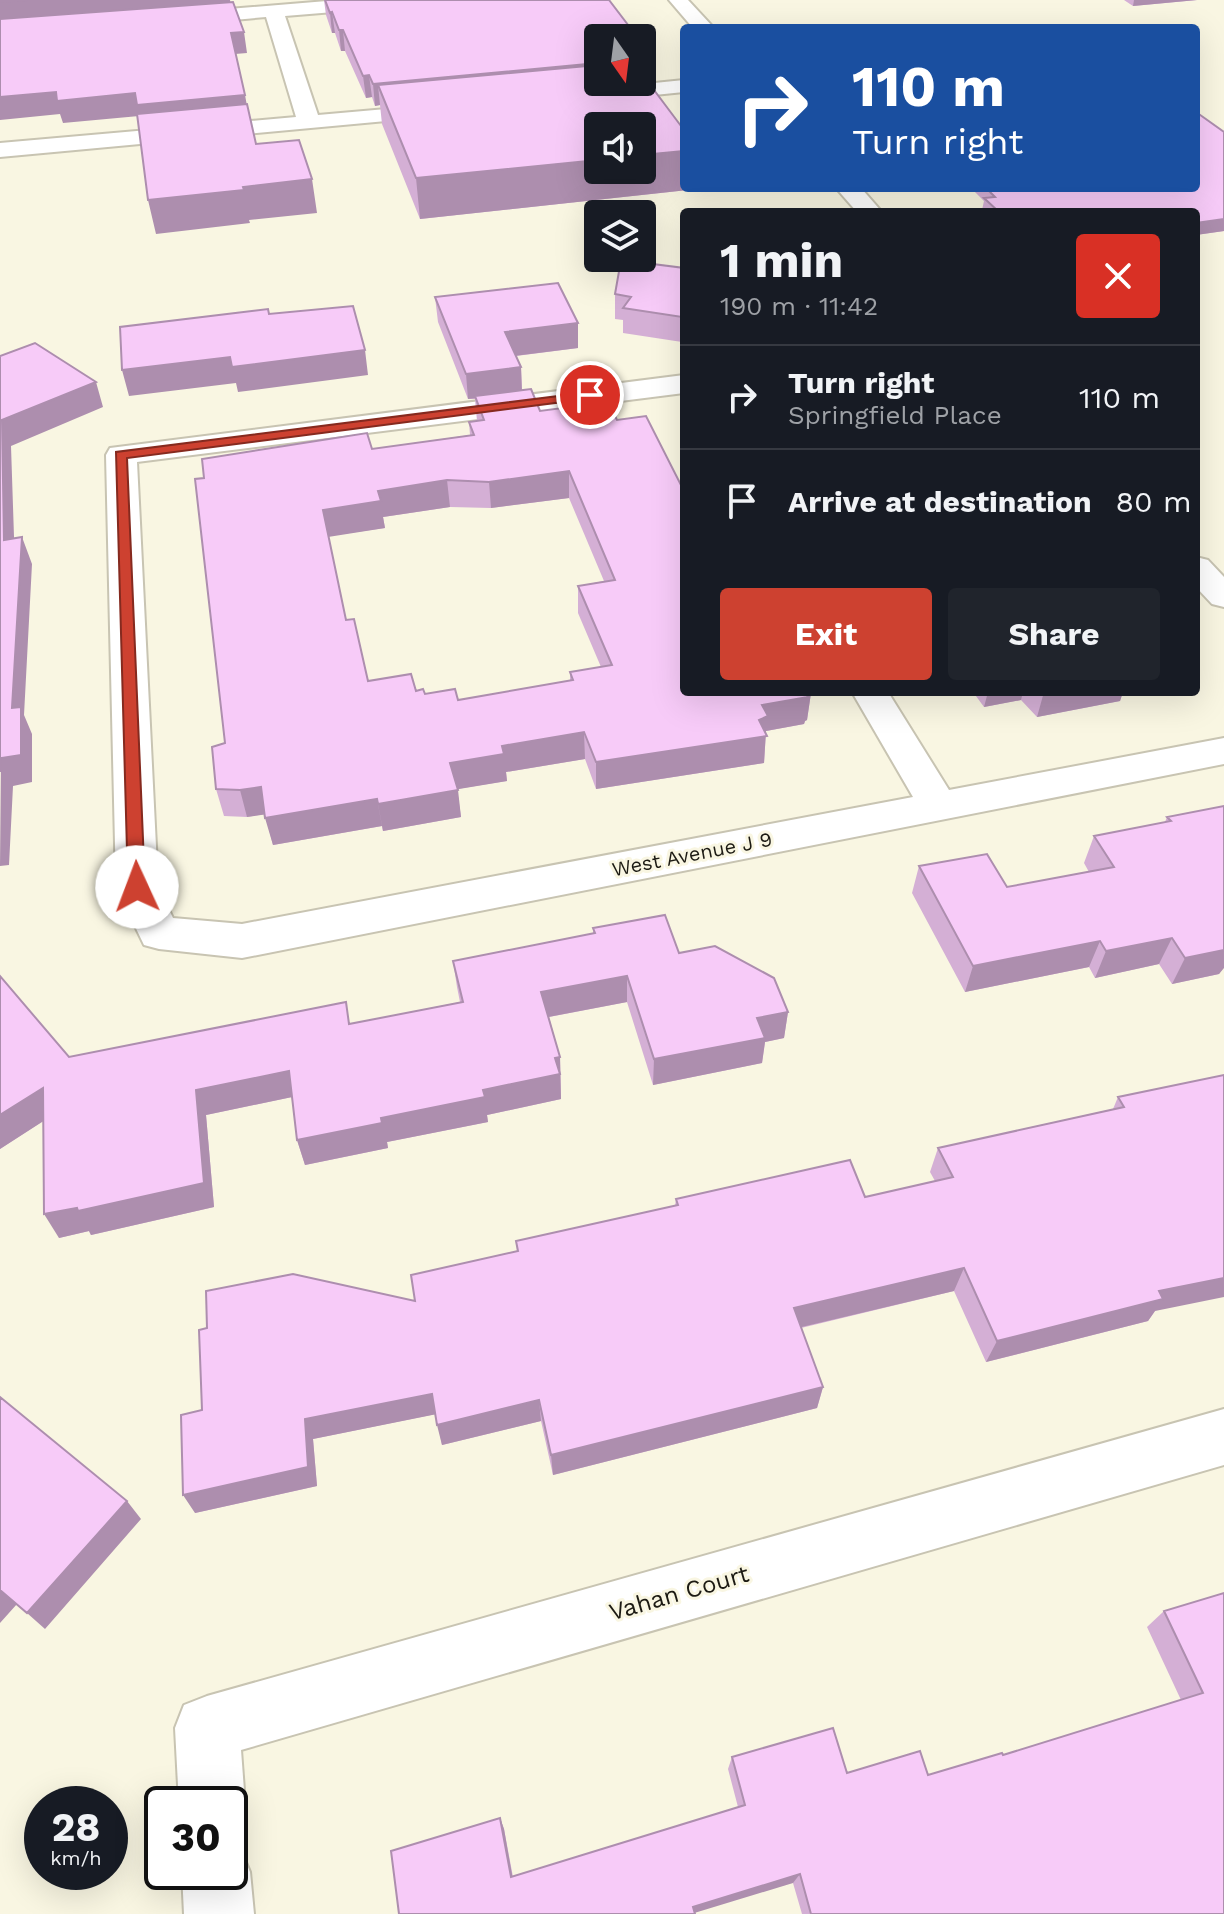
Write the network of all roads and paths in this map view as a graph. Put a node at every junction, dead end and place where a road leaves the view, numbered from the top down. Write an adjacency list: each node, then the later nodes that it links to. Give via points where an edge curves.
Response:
1 (407, 0): 3 (street)
2 (678, 0): 5 (street)
3 (274, 12): 4 (street); 9 (street)
4 (163, 20)
5 (700, 24)
6 (680, 86): 7 (street)
7 (573, 97)
8 (462, 108): 9 (street)
9 (309, 122): 10 (street)
10 (0, 150)
11 (852, 192): 12 (street)
12 (866, 208)
13 (680, 385): 18 (street, West Avenue J 9, via 121,455 137,887 159,933 242,941)
14 (1200, 571): 15 (street)
15 (1224, 597)
16 (872, 696): 18 (street)
17 (1224, 751): 18 (street, West Avenue J 9)
18 (939, 807)
19 (1224, 1437): 20 (street, Vahan Court, via 207,1728)
20 (211, 1786)
21 (217, 1890): 22 (street)
22 (219, 1914)

